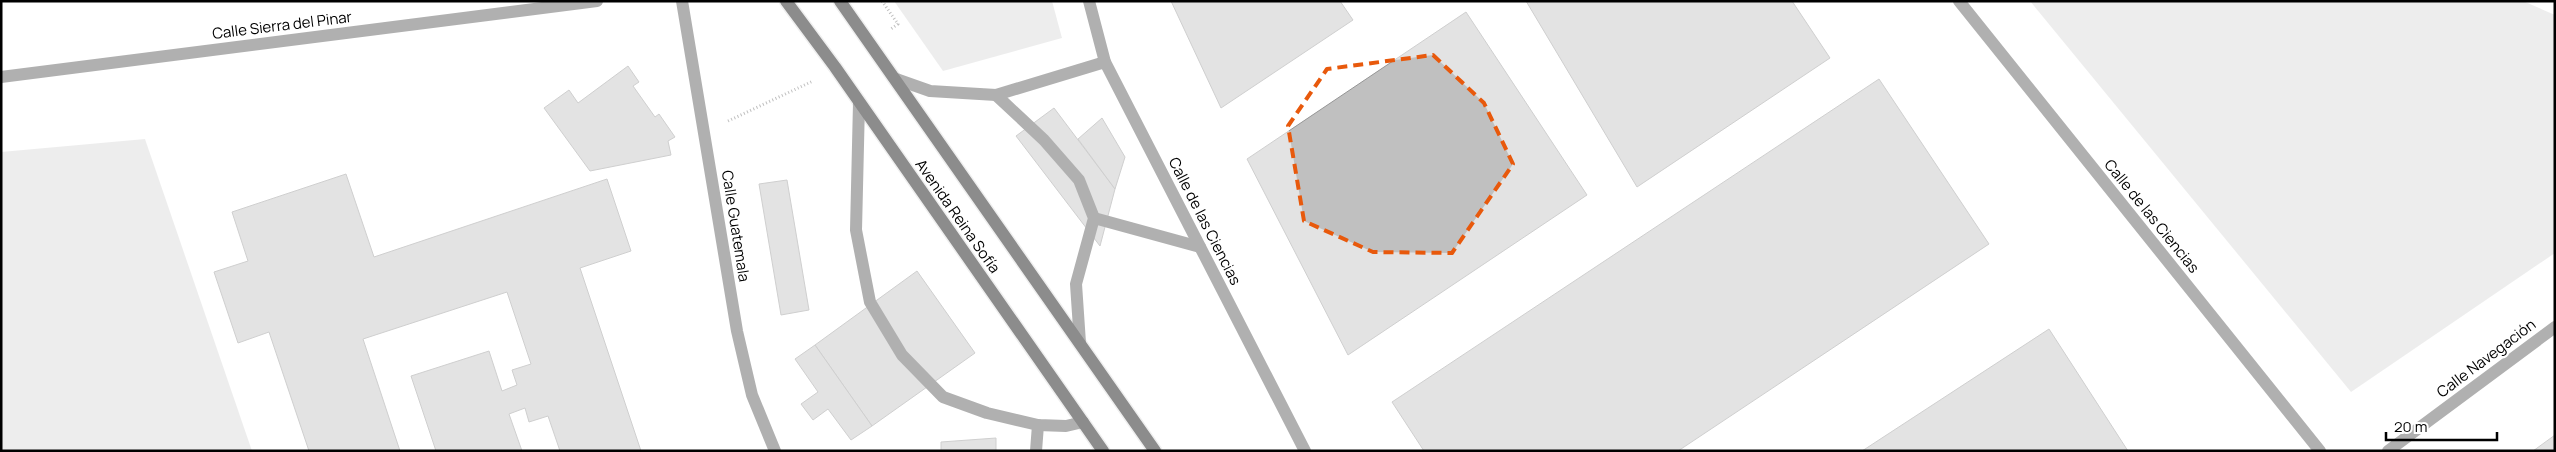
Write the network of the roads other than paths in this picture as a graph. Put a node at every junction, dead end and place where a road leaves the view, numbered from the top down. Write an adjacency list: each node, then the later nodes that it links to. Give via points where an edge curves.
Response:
1 (597, 1): 8 (street, Calle Sierra del Pinar)
2 (682, 1): 18 (street, Calle Guatemala, via 737,331 752,395)
3 (786, 1): 11 (main road, Avenida Reina Sofía)
4 (840, 1): 9 (main road, Avenida Reina Sofía)
5 (1089, 1): 7 (street, Calle de las Ciencias)
6 (1959, 1): 23 (street, Calle de las Ciencias)
7 (1105, 62): 10 (street); 13 (street, Calle de las Ciencias)
8 (1, 77)
9 (896, 79): 10 (street, via 930,91); 15 (main road, Avenida Reina Sofía)
10 (996, 96): 12 (street, via 1044,140 1079,180)
11 (859, 103): 16 (main road, Avenida Reina Sofía); 17 (street, via 856,230 870,302 902,355 944,397 987,413)
12 (1094, 218): 13 (street); 15 (street, via 1076,284)
13 (1200, 248): 22 (street, Calle de las Ciencias)
14 (2555, 327): 24 (street, Calle Navegación)
15 (1080, 343): 21 (main road, Avenida Reina Sofía)
16 (1083, 422): 17 (street, via 1066,426); 20 (main road, Avenida Reina Sofía)
17 (1038, 424): 19 (street)
18 (775, 451)
19 (1036, 451)
20 (1103, 451)
21 (1155, 451)
22 (1305, 451)
23 (2320, 451)
24 (2388, 451)

